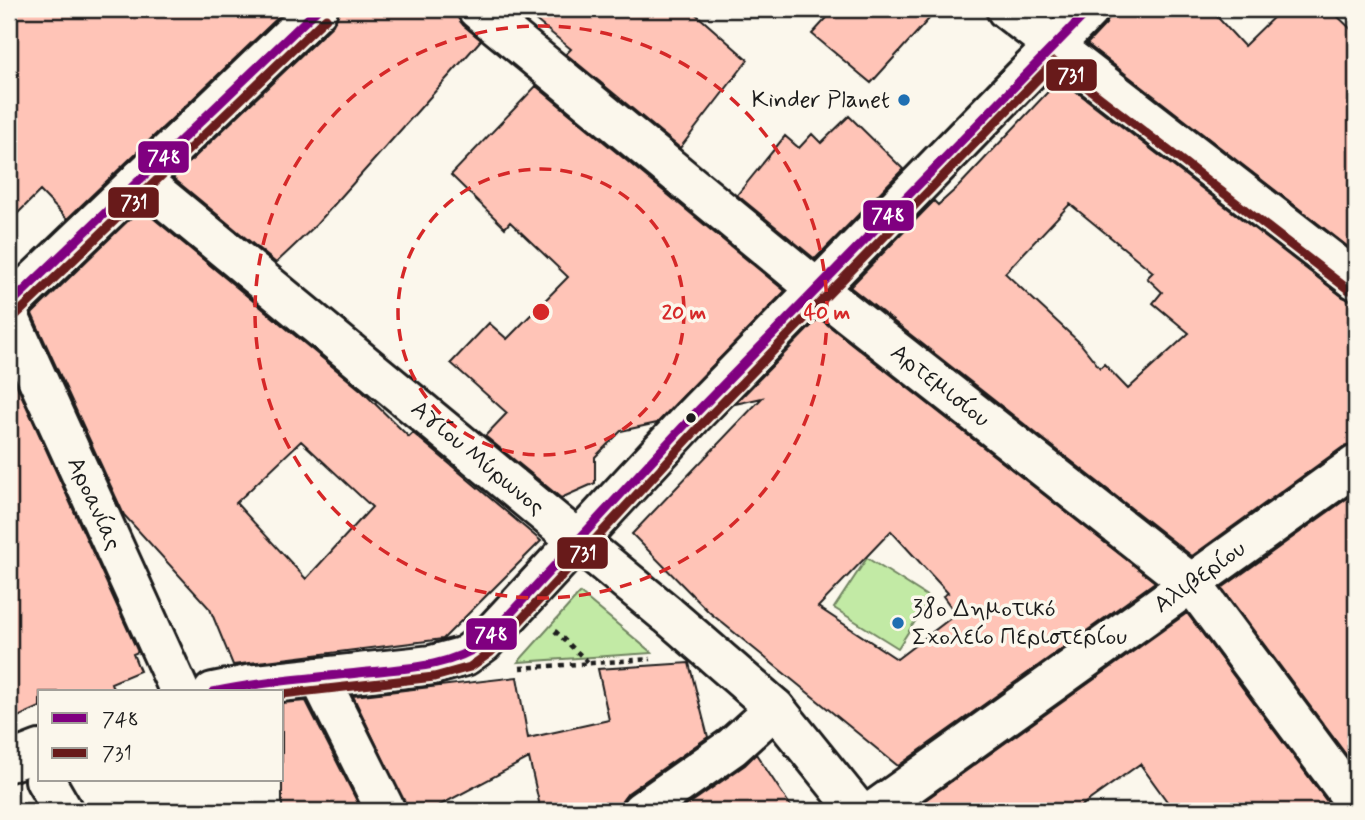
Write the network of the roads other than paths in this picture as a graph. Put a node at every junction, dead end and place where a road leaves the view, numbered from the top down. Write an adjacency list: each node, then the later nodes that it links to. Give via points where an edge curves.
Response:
1 (318, 9): 6 (street)
2 (477, 9): 8 (street, Αρτεμισίου)
3 (1006, 9): 5 (street)
4 (1090, 9): 5 (street)
5 (1053, 46): 7 (street); 8 (street)
6 (140, 179): 9 (street); 12 (street, Αγίου Μύρωνος)
7 (1356, 281)
8 (817, 289): 12 (street); 13 (street, Αρτεμισίου)
9 (9, 305)
10 (9, 316): 15 (street, Αροανίας)
11 (1356, 465): 13 (street, Αλιβερίου)
12 (576, 542): 14 (street, via 465,656 432,665); 17 (street, Αγίου Μύρωνος)
13 (1192, 584): 19 (street, Αρτεμισίου); 24 (street, Αλιβερίου)
14 (319, 677): 16 (street); 21 (street)
15 (179, 690)
16 (226, 690)
17 (775, 708): 22 (street, via 732,747); 23 (street, Αγίου Μύρωνος)
18 (44, 782): 20 (street)
19 (1356, 804)
20 (63, 811)
21 (386, 811)
22 (641, 811)
23 (858, 811)
24 (873, 811)

